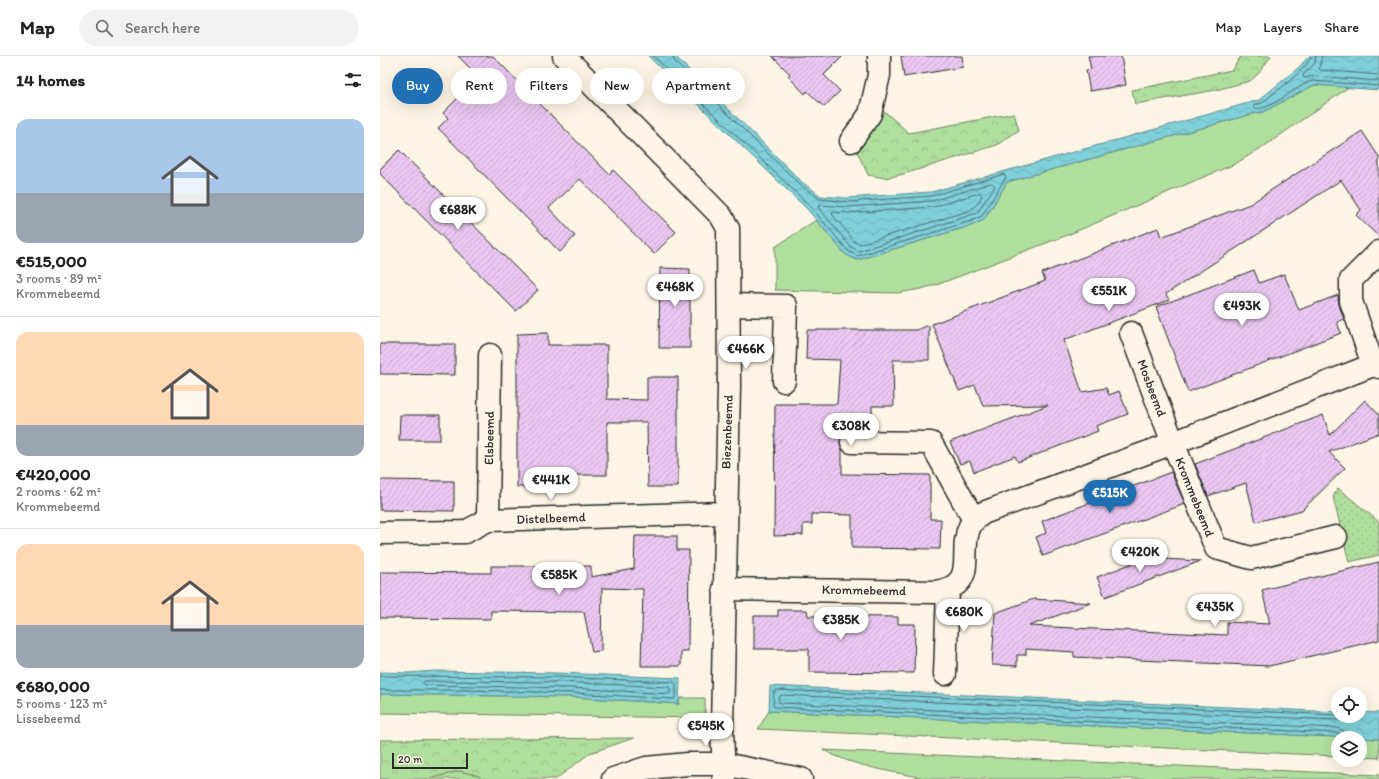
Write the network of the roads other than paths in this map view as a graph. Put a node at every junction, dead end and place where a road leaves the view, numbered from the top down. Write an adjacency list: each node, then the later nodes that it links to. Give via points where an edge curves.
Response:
1 (564, 56): 5 (street, Biezenbeemd, via 721,216 728,228)
2 (878, 56): 3 (street, via 879,75 870,114)
3 (851, 140)
4 (1379, 252): 8 (street, via 1351,280 1351,301)
5 (729, 305): 9 (street, via 786,306); 12 (street, Biezenbeemd)
6 (1131, 333): 11 (street, Mosbeemd)
7 (490, 355): 13 (street, Elsbeemd)
8 (1376, 366): 11 (street, Krommebeemd)
9 (784, 381)
10 (852, 442): 14 (street, via 931,443)
11 (1173, 443): 14 (street, Krommebeemd, via 999,506); 16 (street, Krommebeemd, via 1216,548 1251,558)
12 (725, 513): 13 (street, Distelbeemd); 17 (street, Biezenbeemd)
13 (488, 520): 15 (street, Distelbeemd, via 465,532)
14 (974, 520): 18 (street, via 968,534 966,568 960,581)
15 (380, 533)
16 (1336, 537)
17 (724, 589): 18 (street, Krommebeemd, via 935,592); 20 (street, Biezenbeemd)
18 (948, 590): 19 (street)
19 (945, 674)
20 (724, 772): 21 (street, via 688,764 646,768); 22 (street)
21 (613, 779)
22 (801, 779)

